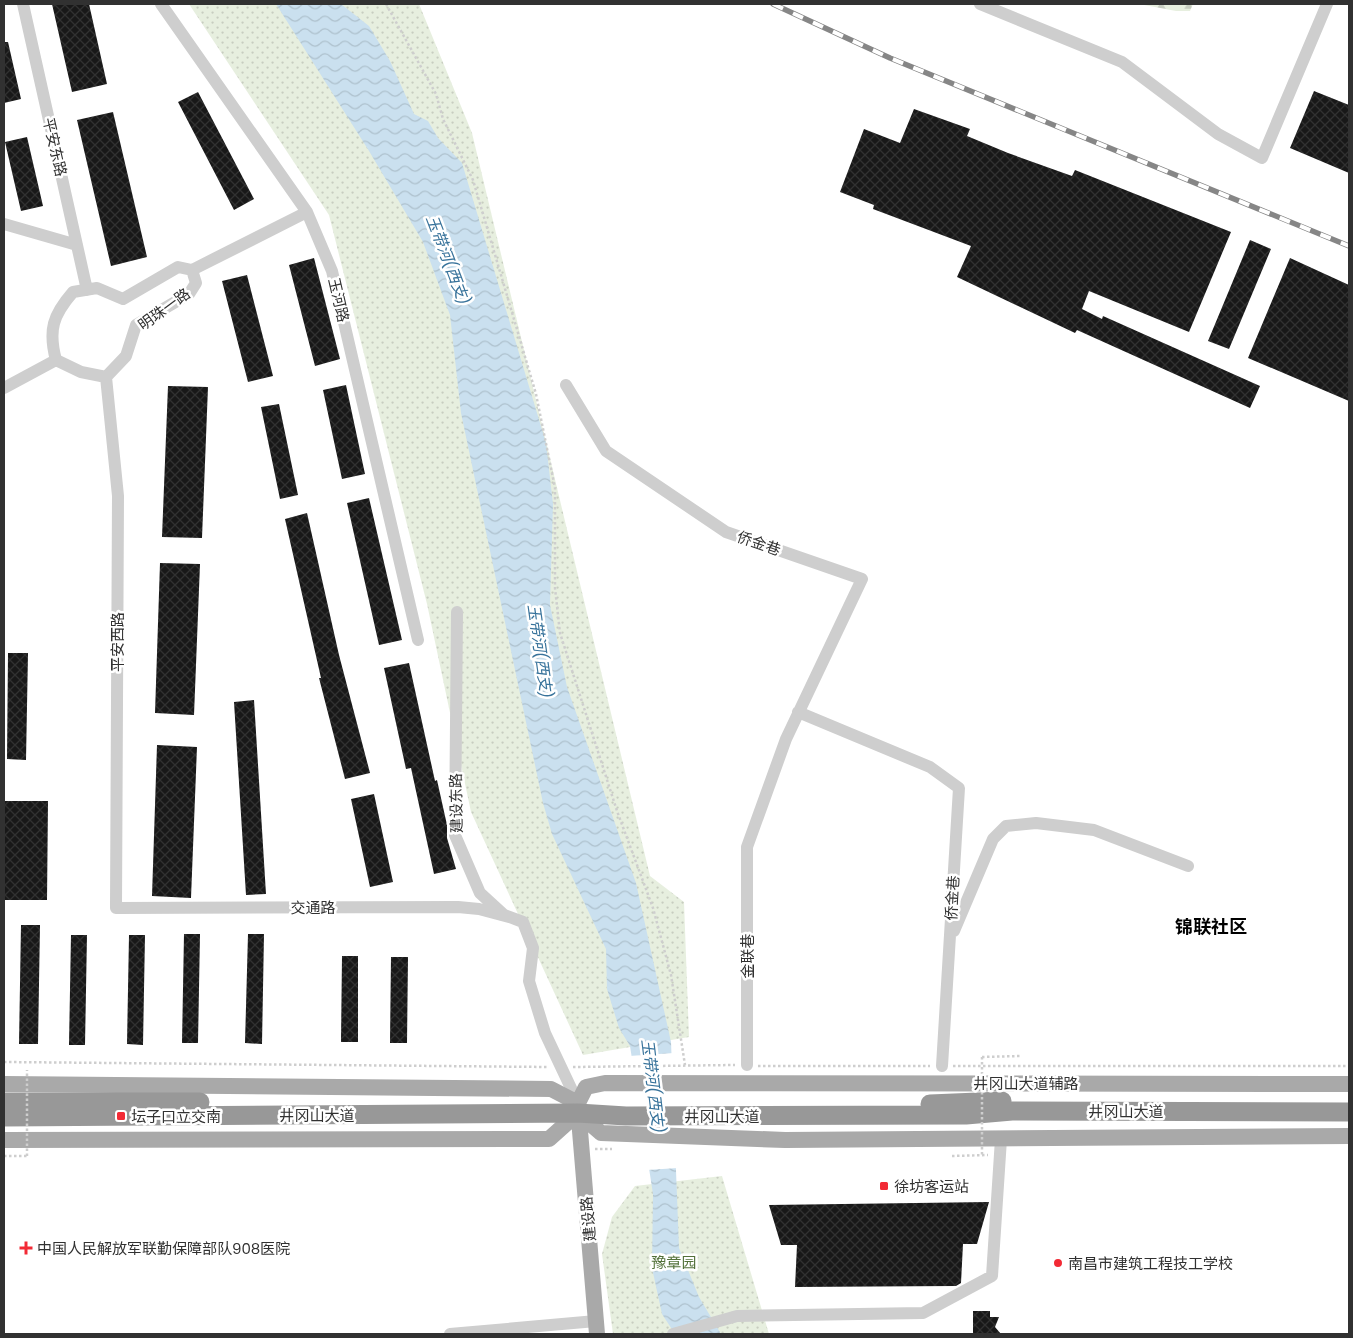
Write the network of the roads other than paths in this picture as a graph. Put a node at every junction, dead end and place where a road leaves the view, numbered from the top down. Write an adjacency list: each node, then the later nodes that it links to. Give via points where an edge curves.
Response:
1 (23, 4): 7 (street, 平安东路)
2 (161, 4): 5 (street, 玉河路)
3 (980, 4): 4 (street, via 1122,62 1218,134 1262,158)
4 (1327, 4)
5 (307, 212): 8 (street, 明珠一路); 15 (street, 玉河路, via 332,271)
6 (4, 224): 7 (street)
7 (77, 245): 9 (street, 平安东路)
8 (192, 270): 9 (street, 明珠一路, via 178,267 123,299 97,288); 11 (street, 明珠一路, via 196,283 189,294 136,325 126,356)
9 (87, 290): 10 (street, via 73,292 59,308 53,324 52,344)
10 (56, 360): 11 (street, via 81,372); 13 (street)
11 (106, 377): 19 (street, 平安西路, via 118,496)
12 (566, 385): 16 (street, 侨金巷, via 606,452 726,532 862,579)
13 (4, 388)
14 (456, 612): 20 (street, 建设东路, via 455,835 480,893)
15 (418, 640)
16 (798, 712): 17 (street, 侨金巷); 21 (street, 侨金巷, via 930,767 959,788)
17 (747, 847): 22 (street, 金联巷)
18 (1188, 866): 21 (street, via 1094,830 1036,823 1006,826 992,839)
19 (116, 908): 20 (street, 交通路, via 458,907)
20 (509, 917): 28 (street, 建设东路, via 523,922 533,948 529,981 545,1033)
21 (950, 940): 23 (street, 侨金巷)
22 (747, 1066)
23 (942, 1066)
24 (4, 1084): 28 (main road, via 551,1089)
25 (1349, 1084): 28 (main road, 井冈山大道辅路, via 605,1083 586,1087)
26 (1349, 1101): 29 (highway, 井冈山大道, via 966,1101)
27 (4, 1102): 28 (highway, 井冈山大道)
28 (578, 1108): 29 (highway, 井冈山大道); 31 (highway, 井冈山大道); 33 (main road, via 602,1133 611,1134 785,1140); 34 (main road, via 549,1139); 35 (main road, 建设路)
29 (688, 1111): 30 (highway, 井冈山大道, via 966,1115 1012,1111)
30 (1349, 1112)
31 (4, 1117)
32 (1349, 1136): 33 (main road)
33 (1001, 1139): 37 (street, via 992,1276 923,1313 730,1318)
34 (4, 1140)
35 (597, 1328): 36 (street)
36 (450, 1334)
37 (673, 1334)

